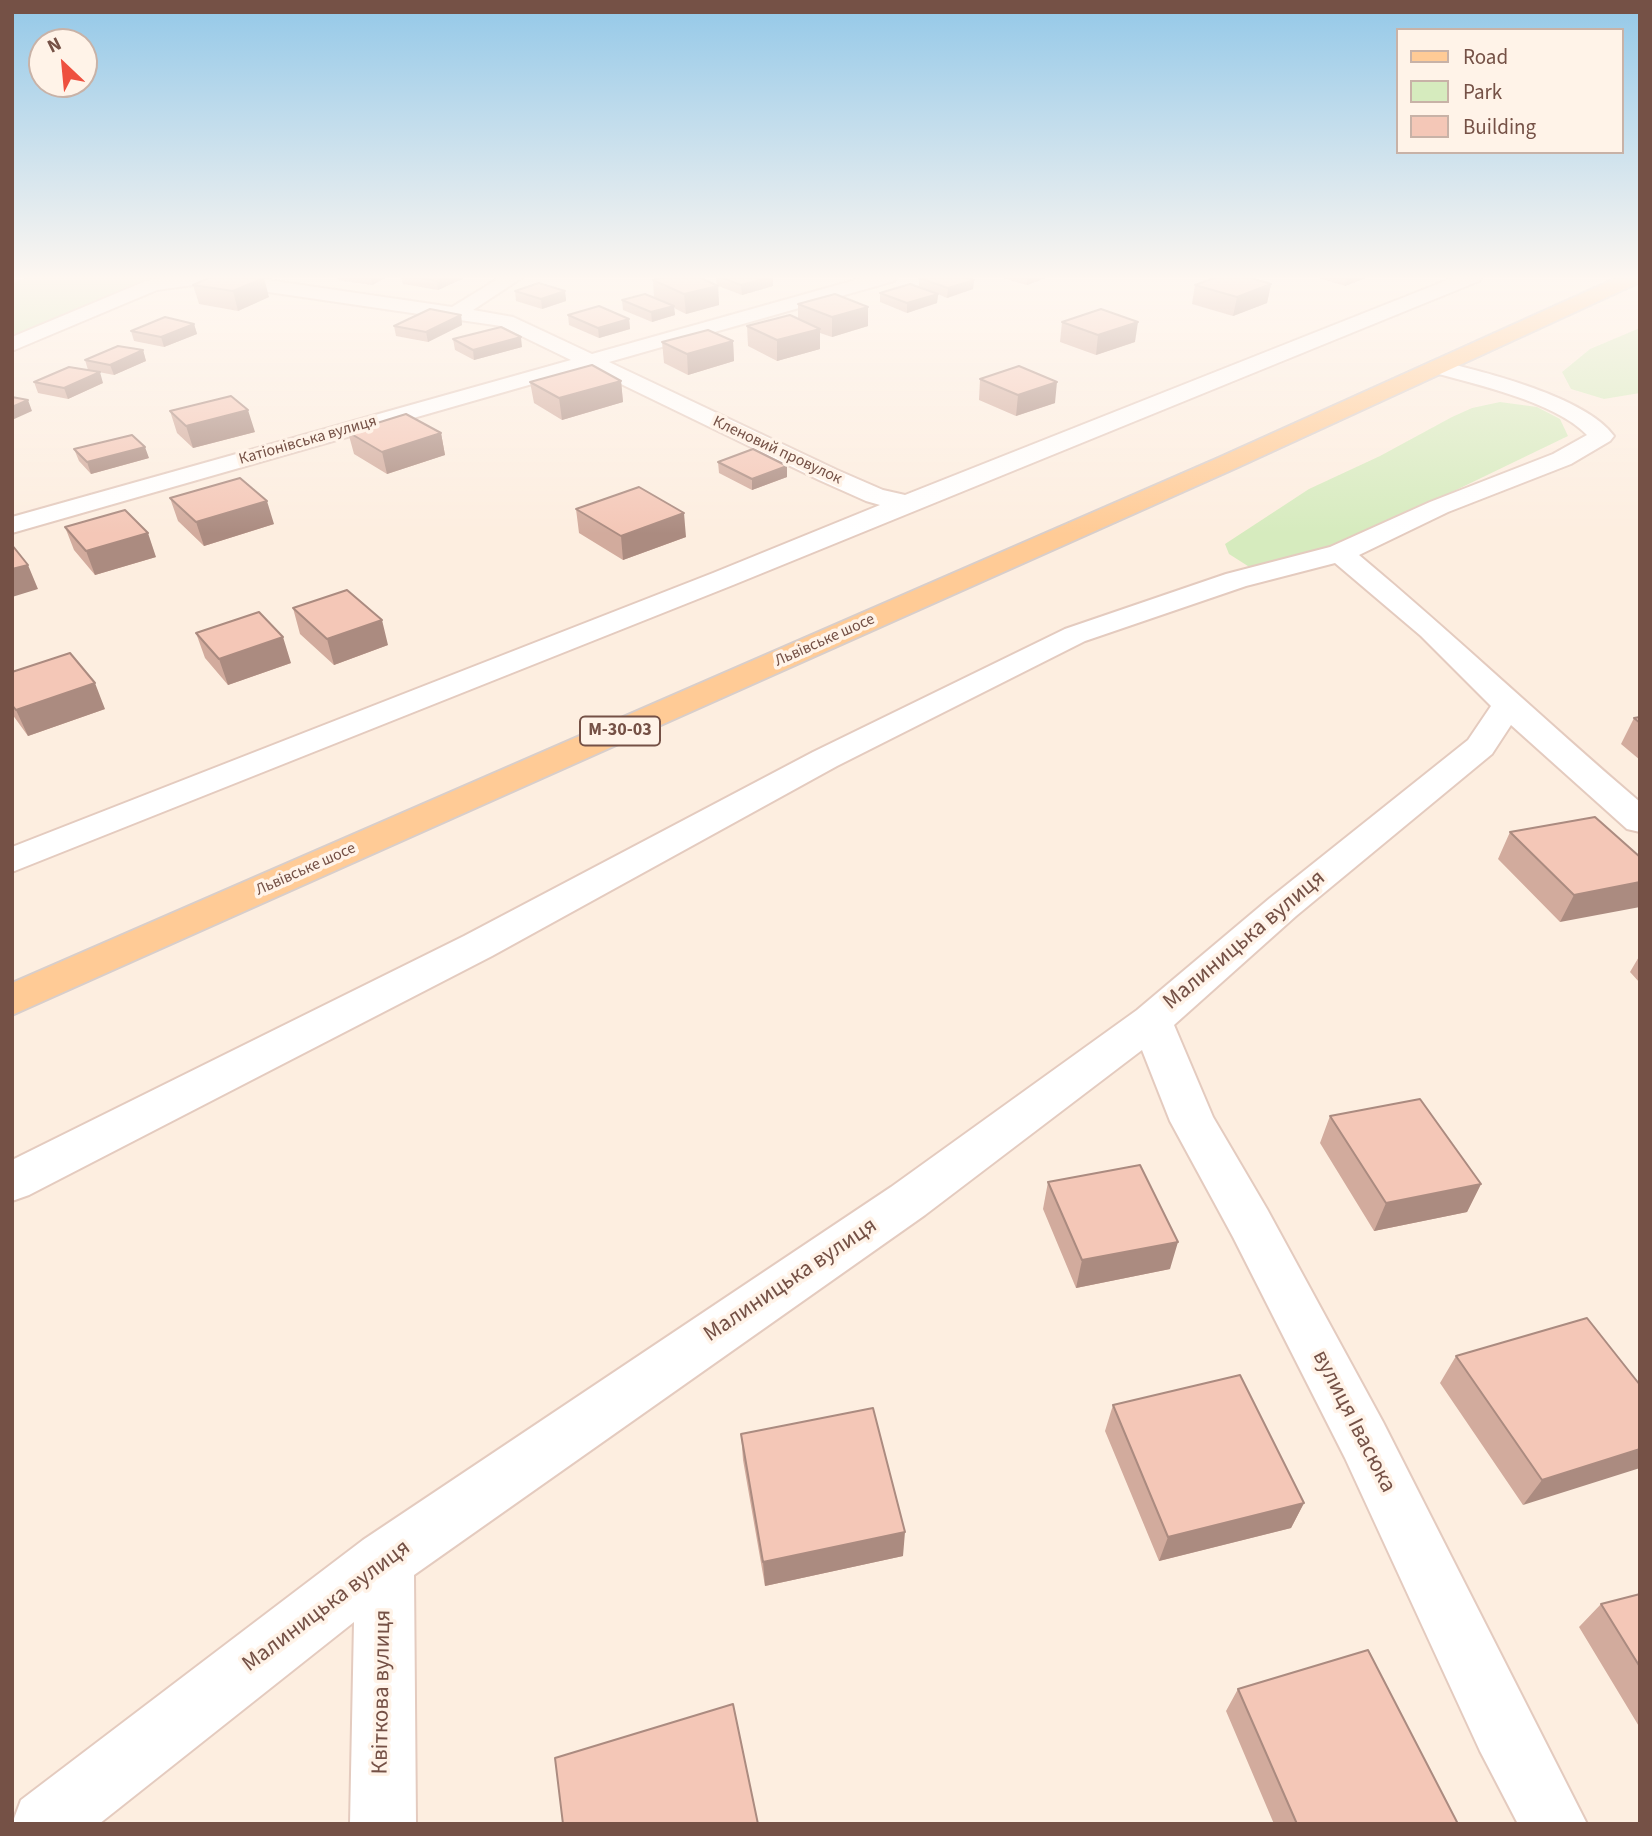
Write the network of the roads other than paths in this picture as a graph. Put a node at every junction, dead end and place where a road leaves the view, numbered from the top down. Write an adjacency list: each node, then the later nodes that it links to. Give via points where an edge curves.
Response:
1 (582, 363): 7 (street, Катіонівська вулиця)
2 (592, 363): 6 (street, Кленовий провулок, via 875,496)
3 (1258, 363): 6 (street)
4 (1448, 363): 5 (main road, Львівське шосе / М-30-03)
5 (1439, 367): 8 (street, via 1534,397 1595,426 1602,436 1562,459); 12 (main road, Львівське шосе / М-30-03)
6 (907, 503): 11 (street)
7 (12, 525)
8 (1339, 552): 9 (street, via 1431,630); 14 (street, via 1236,580 1075,635 825,759 478,946)
9 (1508, 705): 10 (street); 13 (street, Малиницька вулиця, via 1480,747 1283,907)
10 (1640, 821)
11 (12, 860)
12 (12, 1000)
13 (1152, 1021): 15 (street, Малиницька вулиця, via 908,1201); 18 (street, вулиця Івасюка, via 1192,1121 1364,1440)
14 (12, 1182)
15 (384, 1561): 16 (street, Малиницька вулиця); 17 (street, Квіткова вулиця)
16 (45, 1824)
17 (383, 1824)
18 (1554, 1824)

